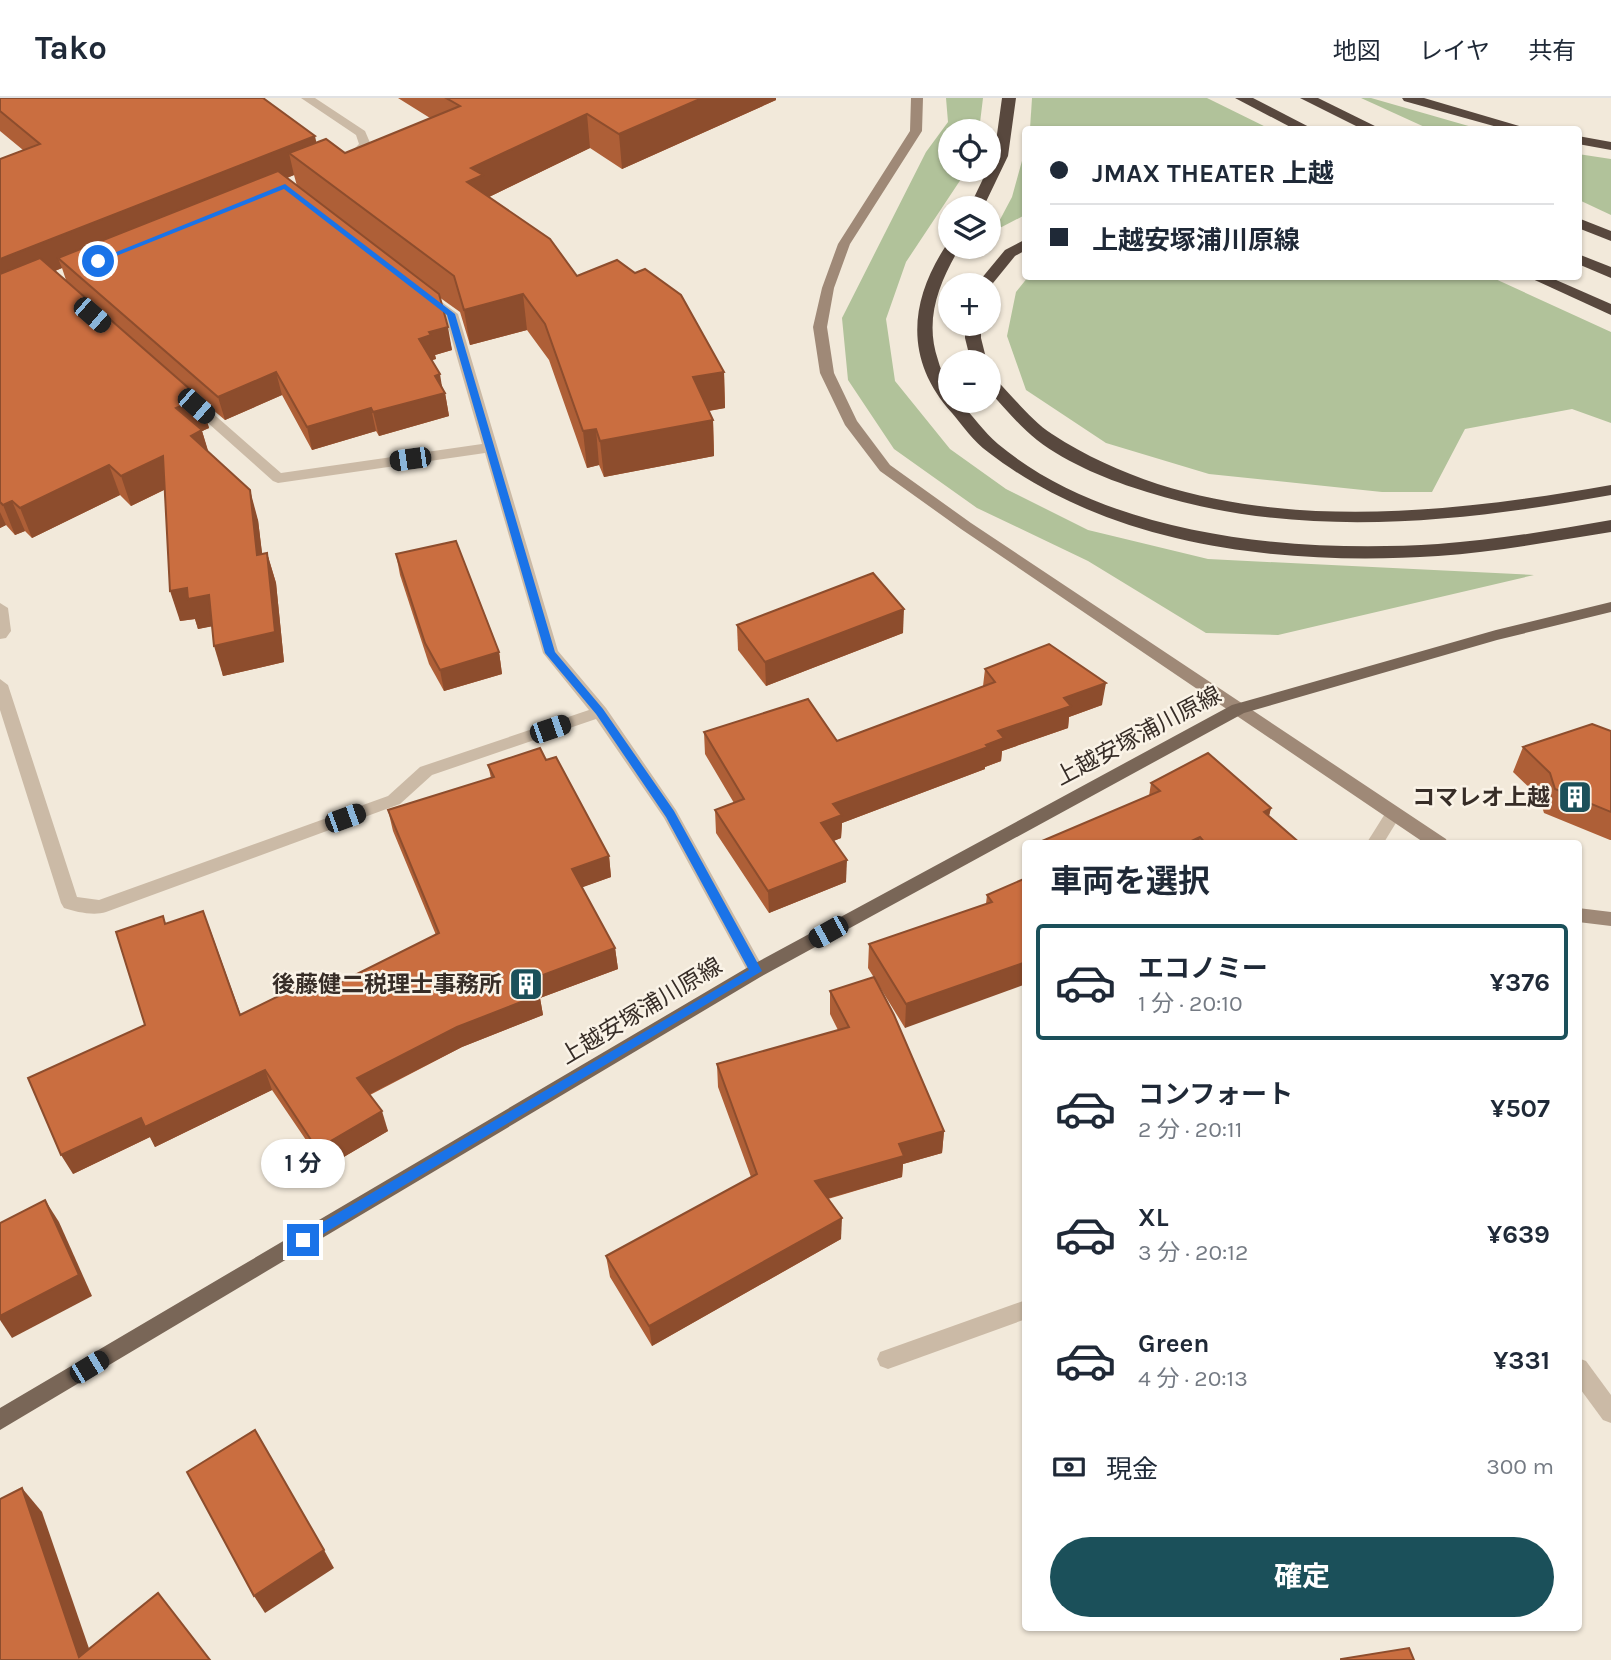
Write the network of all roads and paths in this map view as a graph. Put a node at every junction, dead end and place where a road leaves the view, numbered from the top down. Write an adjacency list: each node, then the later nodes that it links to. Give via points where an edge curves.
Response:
1 (307, 98): 12 (street, via 361,133 365,145)
2 (917, 98): 35 (street, via 916,131 844,244 828,288 820,327 827,373 850,422 885,468)
3 (1009, 98): 13 (highway, via 1008,130 995,174)
4 (1242, 98): 7 (highway)
5 (1307, 98): 8 (highway)
6 (1409, 98): 9 (highway)
7 (1300, 126)
8 (1367, 126)
9 (1511, 126)
10 (1582, 141): 11 (highway)
11 (1611, 146)
12 (346, 161)
13 (983, 196)
14 (1582, 224): 15 (highway)
15 (1611, 237)
16 (1022, 246): 19 (highway)
17 (944, 259): 24 (highway, via 926,303 924,340)
18 (1582, 260): 20 (highway)
19 (994, 273)
20 (1611, 273)
21 (1542, 280): 23 (highway)
22 (418, 289): 28 (street, via 451,314)
23 (1611, 310)
24 (938, 383)
25 (175, 388): 28 (street, via 278,478)
26 (1001, 399): 29 (highway, via 1043,438 1092,467 1155,490 1229,506 1304,516 1384,519 1546,504)
27 (959, 413): 30 (highway, via 1003,457 1052,488 1113,515 1187,534 1264,546 1435,550)
28 (488, 448): 36 (street, via 551,653)
29 (1611, 490)
30 (1611, 526)
31 (1611, 607): 35 (main road, 上越安塚浦川原線)
32 (0, 608): 33 (street)
33 (0, 634)
34 (0, 685): 36 (street, via 70,903 100,907 394,800 426,771)
35 (1238, 709): 37 (street); 42 (main road, 上越安塚浦川原線)
36 (600, 712): 42 (street, via 670,814)
37 (1394, 813): 38 (street); 39 (street)
38 (1377, 840)
39 (1434, 840)
40 (1582, 915): 41 (street)
41 (1611, 919)
42 (756, 971): 47 (main road, 上越安塚浦川原線)
43 (1022, 1310): 44 (street)
44 (888, 1359)
45 (1582, 1373): 46 (street)
46 (1611, 1413)
47 (0, 1420)

